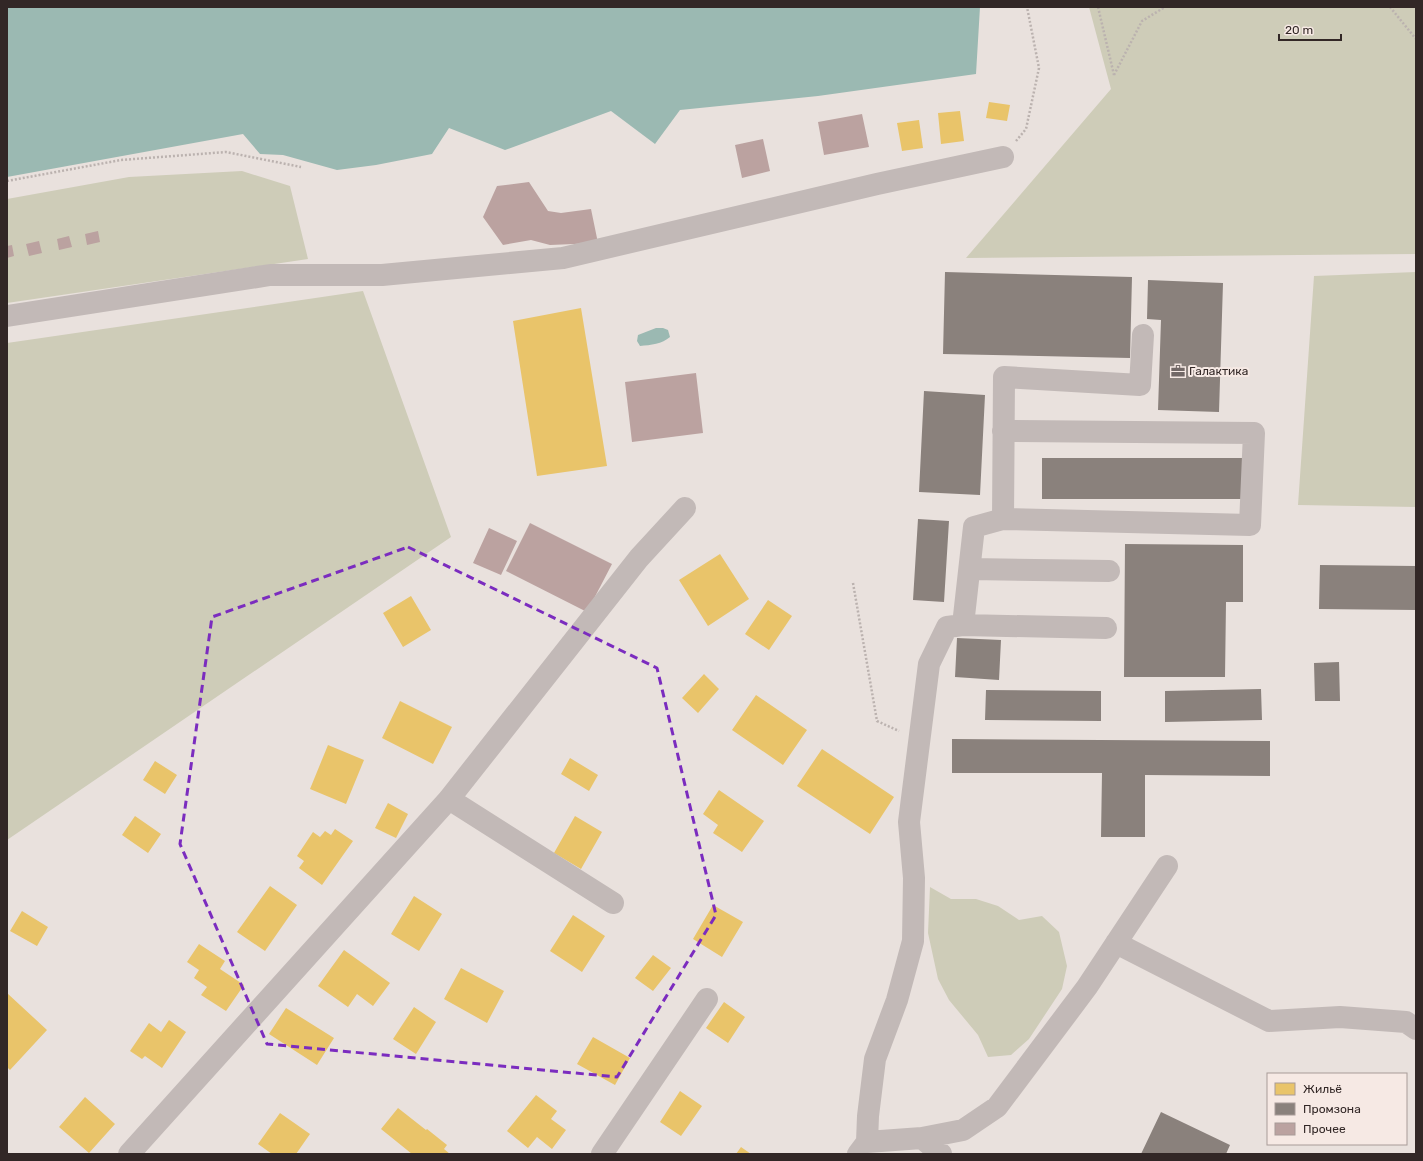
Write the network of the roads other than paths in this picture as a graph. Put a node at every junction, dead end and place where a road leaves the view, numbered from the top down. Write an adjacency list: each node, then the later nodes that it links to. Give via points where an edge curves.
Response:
1 (1002, 156): 2 (street, via 563,258 382,275 270,275)
2 (7, 316)
3 (1143, 335): 4 (street, via 1140,385 1004,377)
4 (1003, 431): 6 (street); 6 (street, via 1254,433 1250,525)
5 (685, 508): 11 (street, via 639,558)
6 (1003, 519): 7 (street, via 974,527)
7 (970, 569): 8 (street); 9 (street)
8 (1109, 571)
9 (963, 625): 10 (street); 18 (street, via 947,627 929,664 909,822 914,878 913,941 897,1000 875,1059)
10 (1106, 628)
11 (449, 799): 13 (street); 19 (street)
12 (1167, 866): 14 (street)
13 (613, 903)
14 (1116, 943): 16 (street, via 1269,1020 1340,1017 1406,1022); 17 (street, via 1087,987 997,1107 963,1130)
15 (707, 999): 20 (street)
16 (1416, 1029)
17 (922, 1138): 18 (street); 21 (street)
18 (863, 1148)
19 (129, 1154)
20 (602, 1154)
21 (941, 1154)

